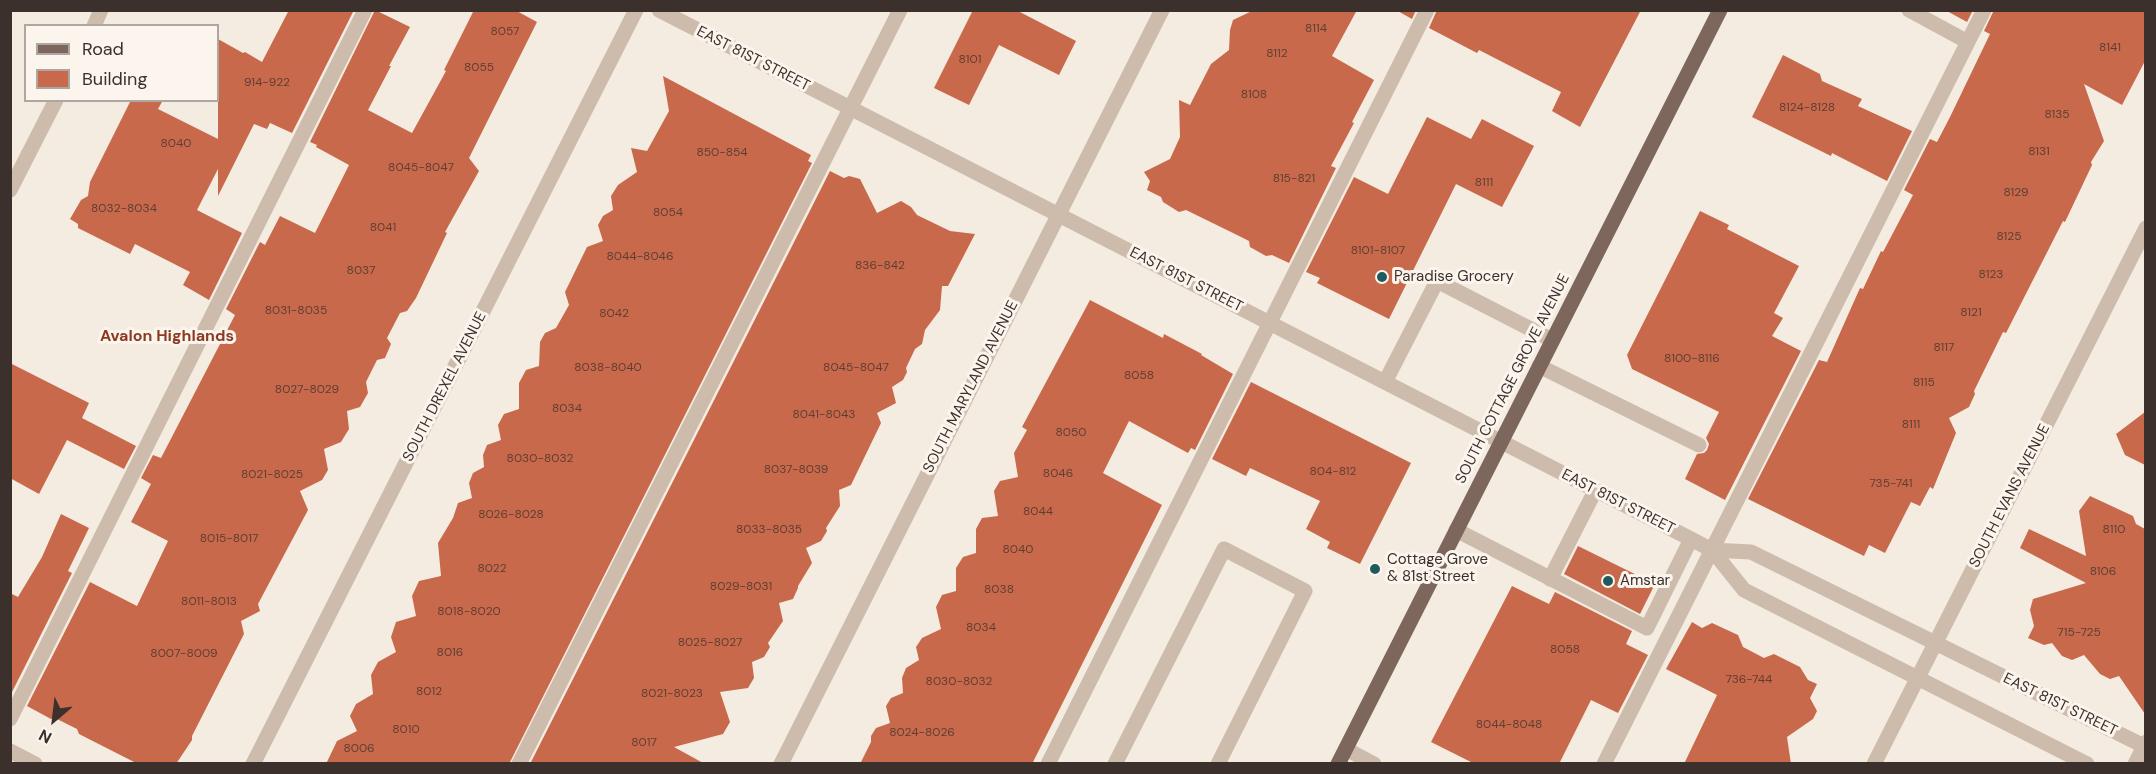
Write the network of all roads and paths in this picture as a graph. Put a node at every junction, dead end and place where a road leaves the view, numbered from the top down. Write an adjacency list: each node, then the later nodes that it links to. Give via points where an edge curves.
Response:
1 (101, 10): 11 (street)
2 (365, 10): 31 (street)
3 (636, 10): 36 (street, SOUTH DREXEL AVENUE)
4 (659, 10): 14 (street, EAST 81ST STREET)
5 (900, 10): 14 (street)
6 (1162, 10): 16 (street, SOUTH MARYLAND AVENUE)
7 (1427, 10): 18 (street)
8 (1720, 10): 19 (main road, SOUTH COTTAGE GROVE AVENUE)
9 (1909, 10): 12 (street)
10 (1984, 10): 12 (street)
11 (95, 24)
12 (1968, 42): 27 (street)
13 (55, 102): 15 (street)
14 (850, 108): 16 (street, EAST 81ST STREET); 37 (street)
15 (10, 190)
16 (1058, 215): 18 (street, EAST 81ST STREET); 38 (street, SOUTH MARYLAND AVENUE)
17 (2145, 228): 29 (street, SOUTH EVANS AVENUE)
18 (1269, 323): 21 (street, EAST 81ST STREET); 39 (street)
19 (1552, 340): 20 (main road, SOUTH COTTAGE GROVE AVENUE); 21 (street, via 1437,281)
20 (1539, 366): 22 (main road, SOUTH COTTAGE GROVE AVENUE); 23 (street)
21 (1385, 382): 22 (street, EAST 81ST STREET)
22 (1501, 442): 24 (street, EAST 81ST STREET); 25 (main road, SOUTH COTTAGE GROVE AVENUE)
23 (1699, 445)
24 (1595, 491): 26 (street, EAST 81ST STREET); 28 (street)
25 (1456, 530): 28 (street); 33 (main road, SOUTH COTTAGE GROVE AVENUE)
26 (1691, 539): 27 (street, EAST 81ST STREET); 28 (street, via 1647,628)
27 (1712, 550): 29 (street, EAST 81ST STREET, via 1751,552); 30 (street, EAST 81ST STREET, via 1744,590); 44 (street)
28 (1550, 579)
29 (1935, 644): 30 (street, SOUTH EVANS AVENUE); 32 (street, EAST 81ST STREET)
30 (1918, 677): 45 (street, SOUTH EVANS AVENUE); 46 (street, EAST 81ST STREET)
31 (10, 719)
32 (2145, 745): 47 (street)
33 (1346, 749): 42 (main road, SOUTH COTTAGE GROVE AVENUE); 43 (street)
34 (10, 751): 35 (street)
35 (35, 764)
36 (253, 764)
37 (519, 764)
38 (781, 764)
39 (1048, 764)
40 (1115, 764): 41 (street, via 1224,549 1305,591)
41 (1218, 764)
42 (1338, 764)
43 (1374, 764)
44 (1604, 764)
45 (1874, 764)
46 (2087, 764)
47 (2135, 764)

